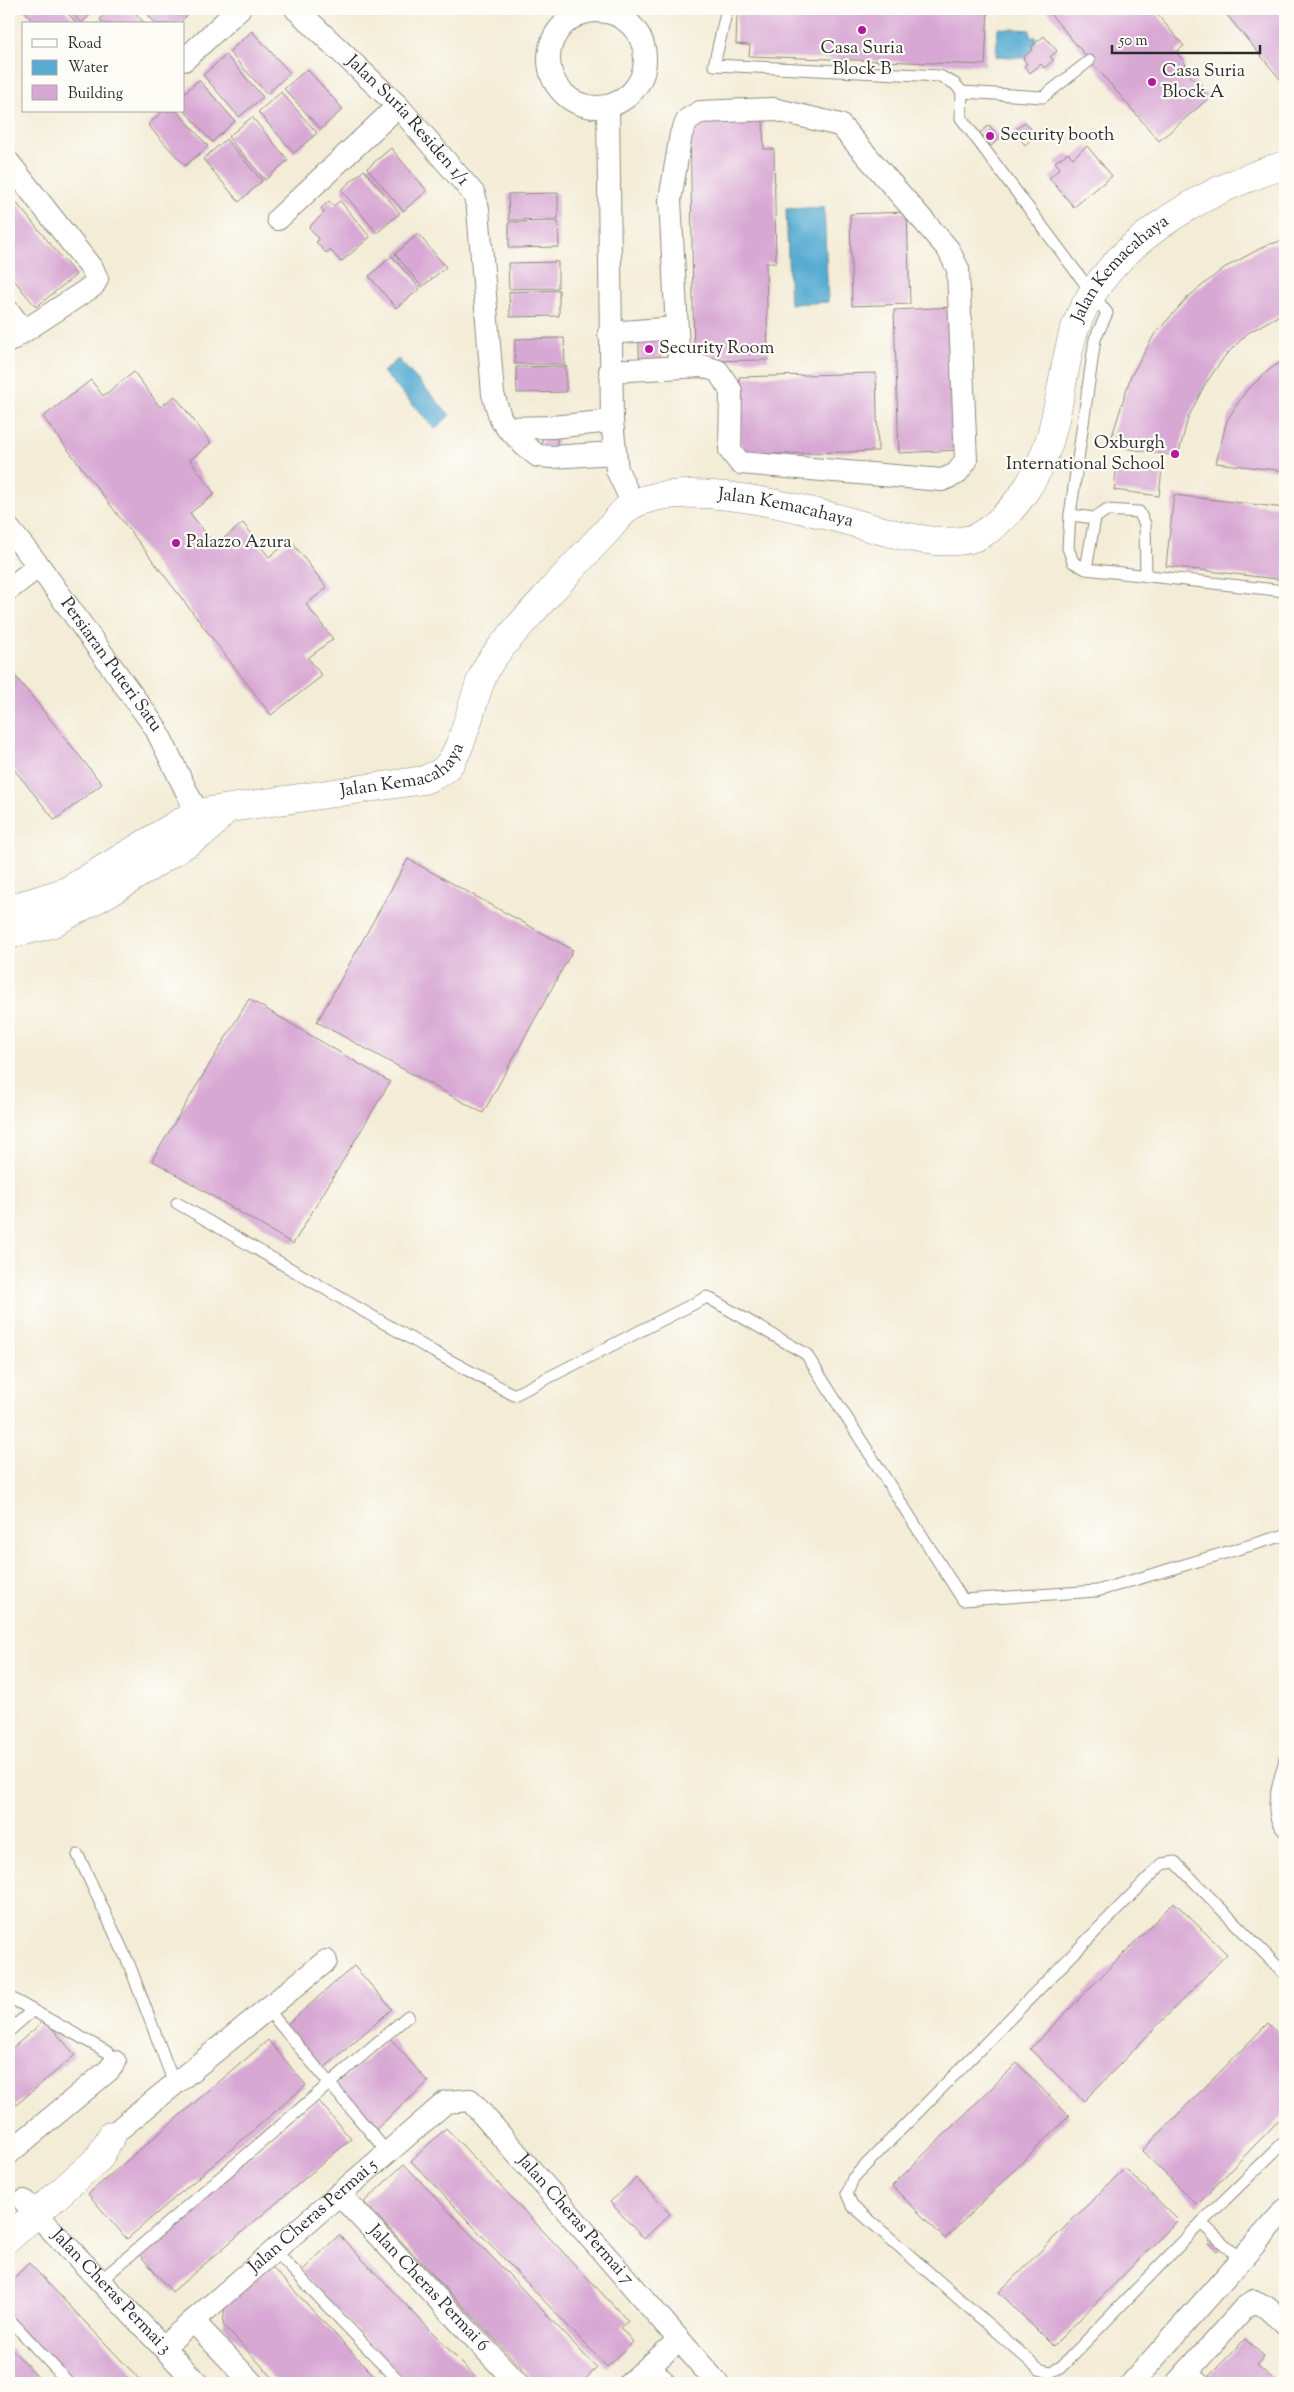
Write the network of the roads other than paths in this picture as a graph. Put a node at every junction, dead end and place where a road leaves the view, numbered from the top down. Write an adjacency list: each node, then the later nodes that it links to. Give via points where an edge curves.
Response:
1 (239, 9): 6 (street)
2 (296, 9): 9 (street, Jalan Suria Residen 1/1)
3 (727, 9): 8 (lane, via 714,65 940,76)
4 (606, 10): 5 (street); 10 (street, via 622,17 634,28 642,42 645,58 643,74 635,89 623,100)
5 (574, 12): 10 (street, via 554,38 549,68 564,95 578,104)
6 (185, 59)
7 (1089, 60): 8 (lane, via 1043,97)
8 (962, 92): 14 (lane, via 961,118)
9 (398, 106): 13 (street); 22 (street, Jalan Suria Residen 1/1, via 474,194 478,209 493,394 501,420)
10 (608, 106): 17 (street)
11 (9, 163): 18 (street, via 97,279 93,286)
12 (1285, 165): 14 (street, Jalan Kemacahaya, via 1217,190 1186,208 1138,243)
13 (278, 220)
14 (1093, 291): 24 (street, Jalan Kemacahaya, via 1074,333 1049,442 1039,466 1009,512 979,536 946,542 919,539 764,502 718,495 677,493); 25 (lane, via 1107,313 1095,339)
15 (9, 312): 18 (street)
16 (676, 328): 17 (street); 19 (street); 19 (street, via 670,200 681,134 688,120 700,112 773,109 840,125 948,249 958,269 966,461 956,474 942,480 740,463 730,450 731,391 718,371 702,366)
17 (609, 333): 20 (street)
18 (16, 336)
19 (678, 366): 20 (street)
20 (610, 371): 21 (street)
21 (612, 421): 22 (street); 23 (street)
22 (507, 428): 23 (street, Jalan Suria Residen 1/1, via 538,456)
23 (614, 453): 24 (street, via 617,470)
24 (633, 504): 33 (street, Jalan Kemacahaya, via 510,636 488,664 455,754 444,770 424,780 226,809)
25 (1070, 515): 26 (lane); 29 (lane, via 1068,548 1073,562)
26 (1095, 518): 29 (lane); 30 (lane, via 1106,510 1139,512 1145,524)
27 (9, 530): 28 (street, Persiaran Puteri Satu)
28 (39, 566): 31 (street); 33 (street, Persiaran Puteri Satu, via 154,727)
29 (1086, 569): 30 (lane)
30 (1146, 576): 32 (lane)
31 (9, 590)
32 (1285, 591)
33 (201, 822): 34 (street, Jalan Kemacahaya, via 67,891); 35 (street, Jalan Kemacahaya, via 115,889 51,924)
34 (9, 909)
35 (9, 934)
36 (178, 1203): 37 (lane, via 514,1395 707,1297 806,1354 963,1600 1097,1591)
37 (1285, 1534)
38 (1285, 1759): 39 (lane, via 1273,1813)
39 (1285, 1832)
40 (78, 1855): 50 (lane, via 128,1964)
41 (326, 1961): 44 (street)
42 (1285, 1974): 59 (lane, via 1175,1862 1162,1864 854,2178 846,2194 852,2204 1039,2370 1050,2372 1061,2367)
43 (9, 1998): 45 (lane)
44 (268, 2010): 49 (lane); 50 (street)
45 (32, 2011): 47 (lane); 48 (lane, via 109,2053)
46 (408, 2016): 49 (lane)
47 (9, 2031)
48 (115, 2062): 55 (street)
49 (330, 2083): 54 (lane); 63 (lane)
50 (175, 2086): 52 (street)
51 (470, 2100): 54 (street, Jalan Cheras Permai 5, via 446,2102); 67 (street, Jalan Cheras Permai 7)
52 (112, 2135): 57 (street, via 89,2145)
53 (1285, 2141): 59 (lane)
54 (387, 2152): 56 (street, Jalan Cheras Permai 5)
55 (9, 2153)
56 (339, 2194): 61 (street, Jalan Cheras Permai 5); 75 (street, Jalan Cheras Permai 6)
57 (23, 2210): 60 (street); 63 (street, Jalan Cheras Permai 3)
58 (1285, 2210): 62 (street)
59 (1201, 2223): 62 (lane)
60 (9, 2238)
61 (274, 2250): 65 (street, Jalan Cheras Permai 5); 74 (lane)
62 (1240, 2260): 79 (street)
63 (100, 2281): 68 (street, Jalan Cheras Permai 3)
64 (9, 2319): 71 (lane)
65 (193, 2321): 68 (street, Jalan Cheras Permai 5); 73 (street)
66 (1285, 2324): 70 (street, via 1254,2301 1244,2308)
67 (678, 2340): 69 (street); 78 (street, Jalan Cheras Permai 7)
68 (163, 2347): 72 (street, Jalan Cheras Permai 3)
69 (650, 2366): 76 (street); 77 (street)
70 (1191, 2378)
71 (69, 2383)
72 (197, 2383)
73 (252, 2383)
74 (401, 2383)
75 (517, 2383)
76 (630, 2383)
77 (664, 2383)
78 (716, 2383)
79 (1132, 2383)

